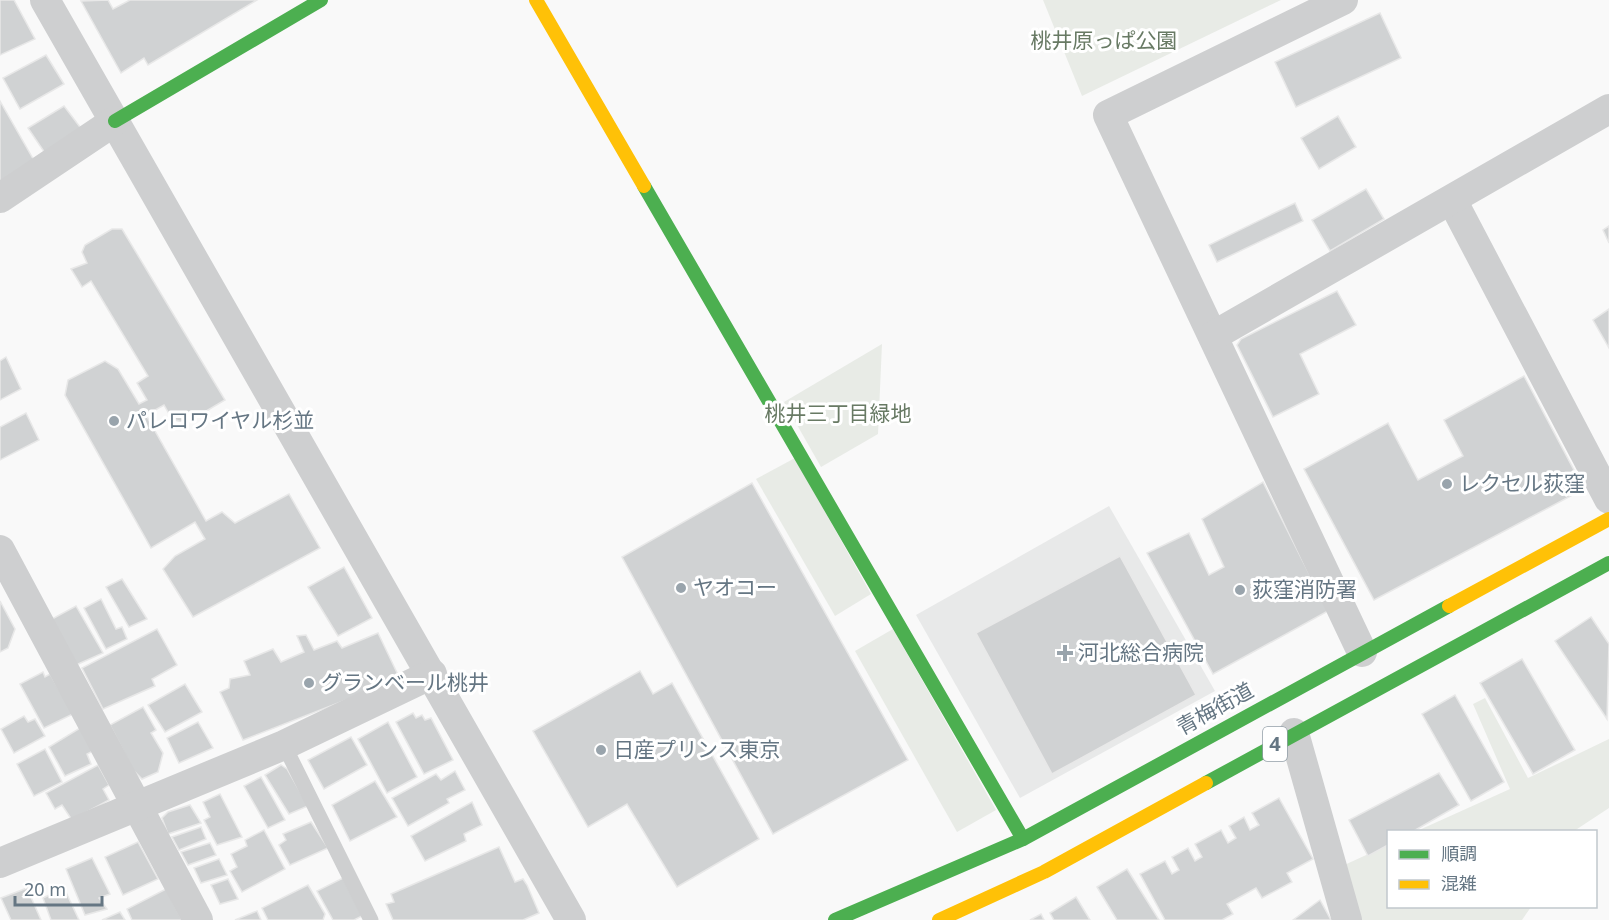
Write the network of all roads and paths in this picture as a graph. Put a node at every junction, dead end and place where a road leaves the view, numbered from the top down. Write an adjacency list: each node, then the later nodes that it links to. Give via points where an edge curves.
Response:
1 (45, 0): 6 (street)
2 (321, 0): 6 (main road)
3 (536, 0): 19 (main road)
4 (1343, 0): 9 (street, via 1108,115)
5 (1609, 109): 8 (street)
6 (115, 121): 7 (street); 15 (street)
7 (0, 198)
8 (1452, 200): 9 (street); 10 (street)
9 (1213, 336): 14 (street)
10 (1609, 499)
11 (1609, 519): 14 (main road, 青梅街道 / 4)
12 (1609, 563): 16 (main road, 4)
13 (4, 566): 18 (street)
14 (1362, 652): 19 (main road, 青梅街道 / 4)
15 (432, 674): 17 (street); 23 (street)
16 (1294, 734): 25 (main road, 4, via 1044,872); 26 (street)
17 (284, 745): 18 (street); 22 (lane)
18 (137, 806): 20 (street); 21 (street)
19 (1023, 839): 24 (main road, 青梅街道 / 4)
20 (0, 862)
21 (198, 920)
22 (371, 920)
23 (571, 920)
24 (835, 920)
25 (939, 920)
26 (1347, 920)

